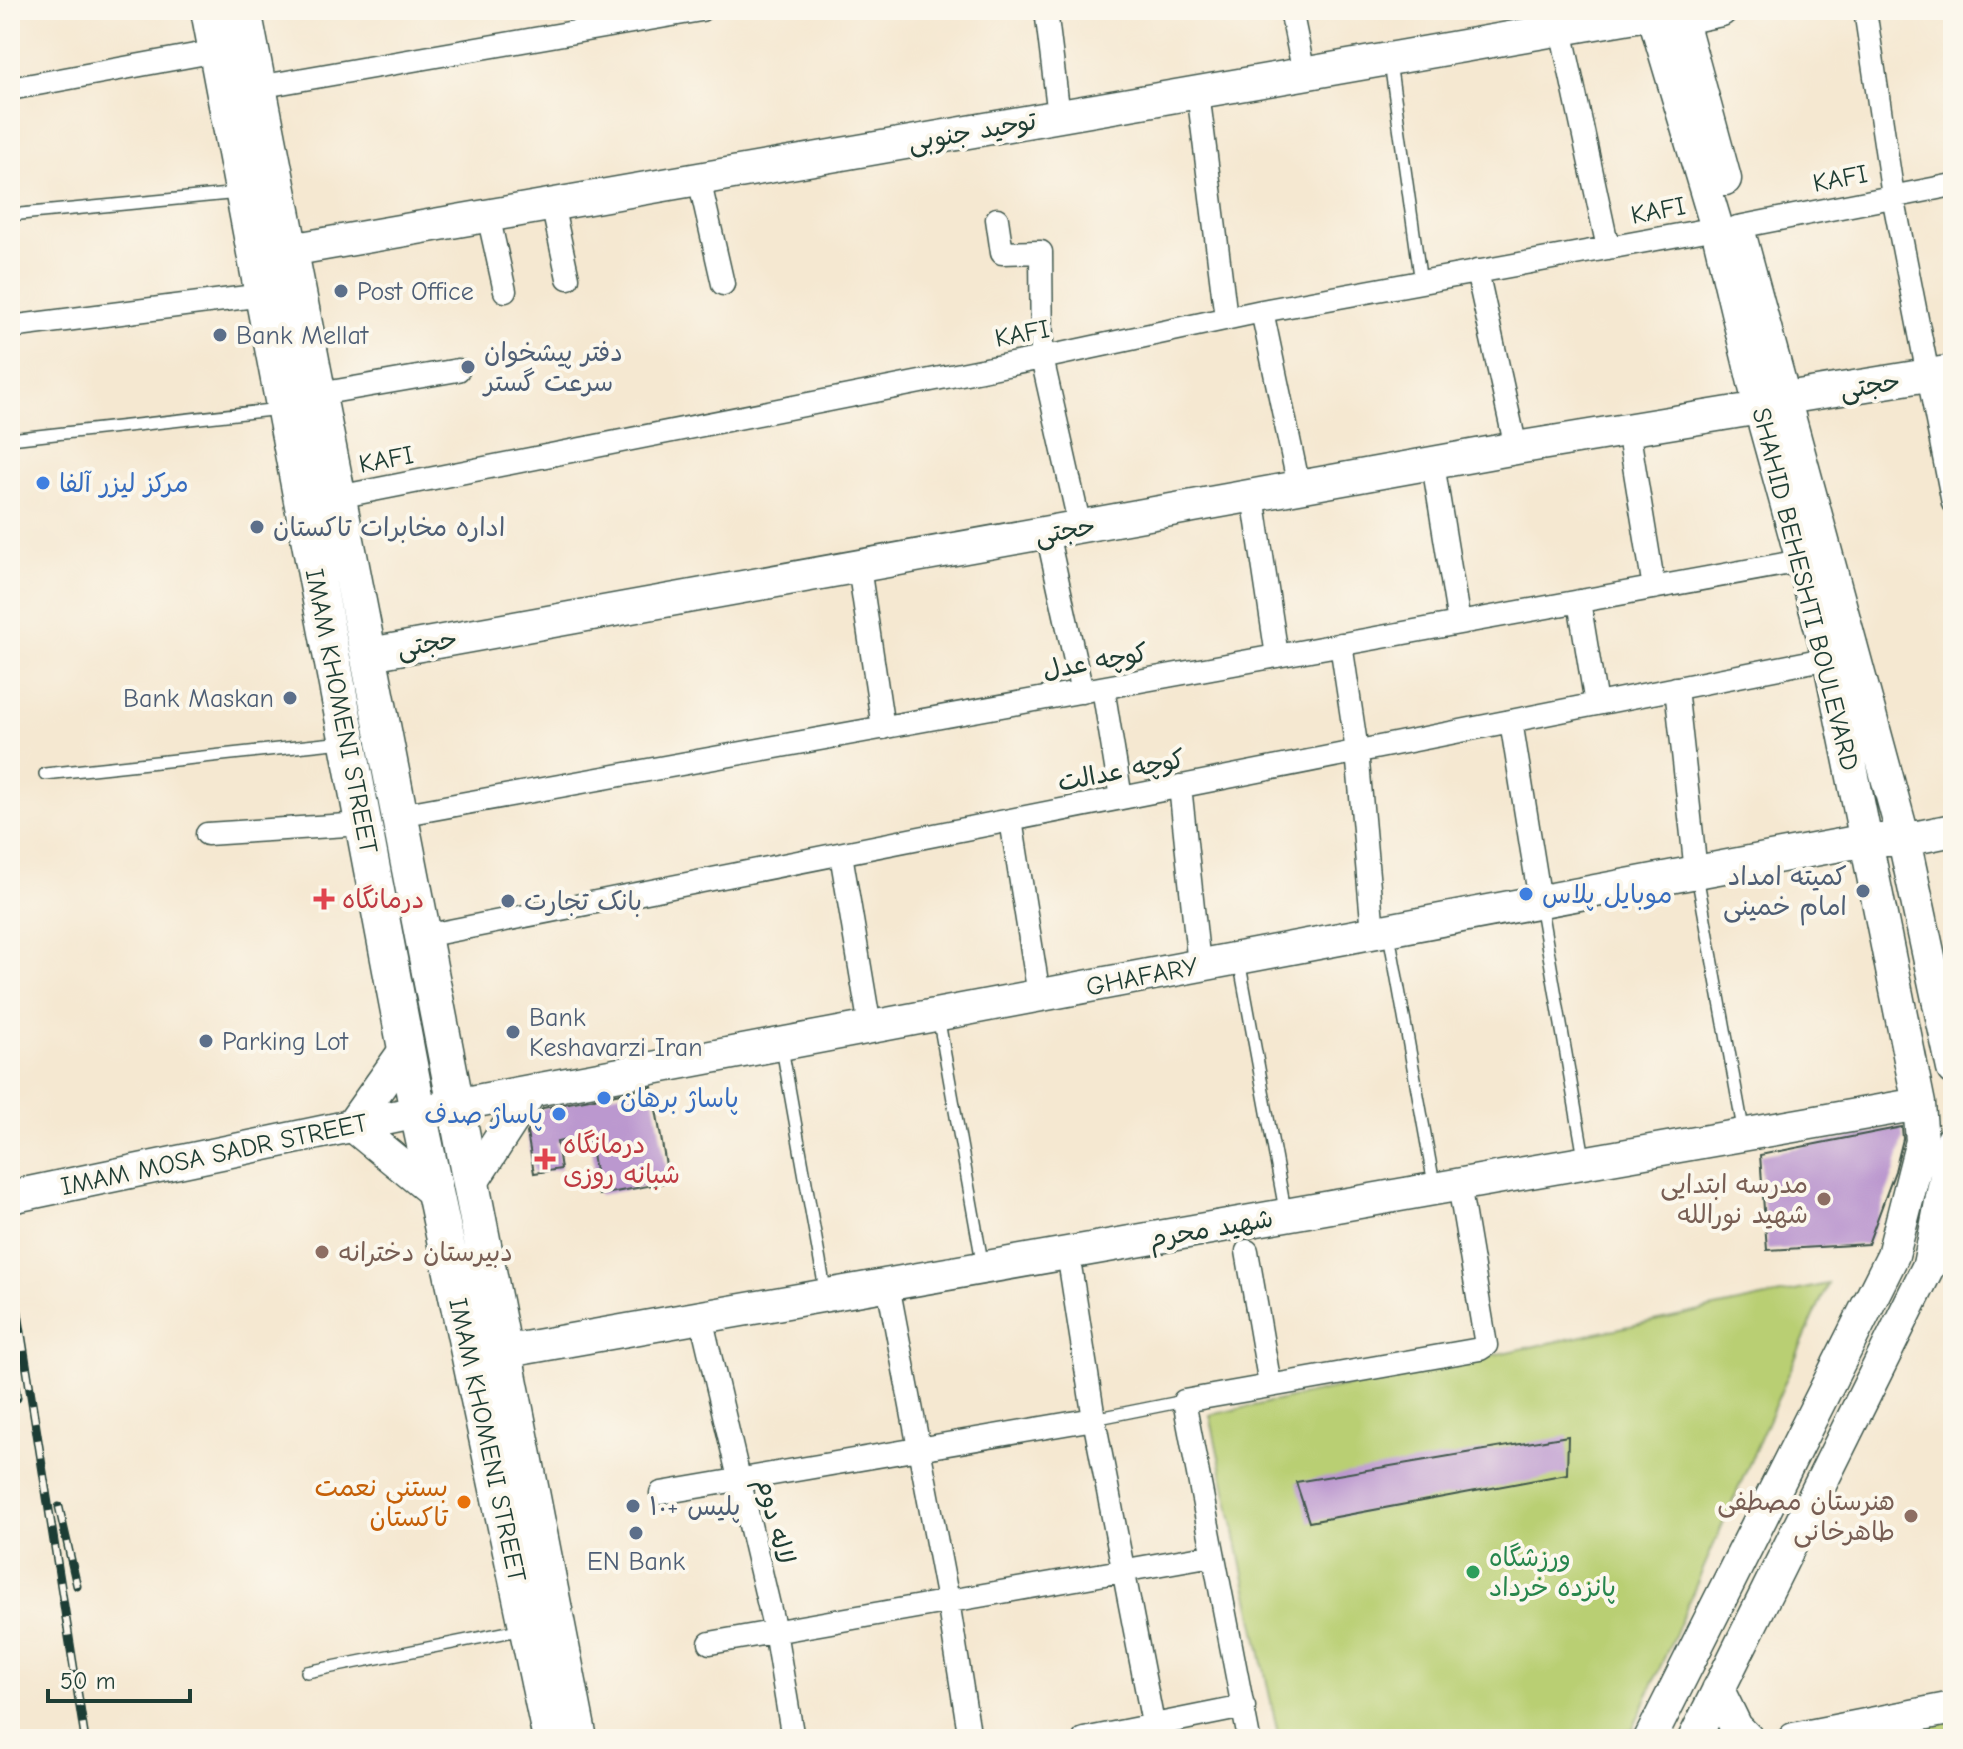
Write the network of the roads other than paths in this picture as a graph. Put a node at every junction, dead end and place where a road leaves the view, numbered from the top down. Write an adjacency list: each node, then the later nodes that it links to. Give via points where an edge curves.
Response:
1 (209, 10): 10 (main road, IMAM KHOMENI STREET)
2 (243, 10): 13 (main road, IMAM KHOMENI STREET)
3 (701, 10): 13 (street)
4 (1046, 10): 16 (street)
5 (1291, 10): 12 (street)
6 (1721, 10): 8 (street, توحید جنوبی)
7 (1865, 10): 20 (street)
8 (1665, 12): 9 (street, توحید جنوبی); 25 (street, SHAHID BEHESHTI BOULEVARD)
9 (1553, 27): 11 (street, توحید جنوبی); 26 (street)
10 (217, 51): 14 (street); 19 (main road, IMAM KHOMENI STREET)
11 (1389, 59): 12 (street, توحید جنوبی); 30 (lane)
12 (1304, 74): 15 (street, توحید جنوبی)
13 (258, 87): 27 (main road, IMAM KHOMENI STREET)
14 (10, 89)
15 (1198, 92): 16 (street, توحید جنوبی); 35 (street)
16 (1059, 116): 17 (street, توحید جنوبی)
17 (699, 179): 21 (street, توحید جنوبی); 31 (street)
18 (1953, 185): 20 (street, KAFI)
19 (244, 192): 22 (lane); 33 (main road, IMAM KHOMENI STREET)
20 (1893, 196): 25 (street, KAFI); 39 (street)
21 (552, 204): 23 (street, توحید جنوبی); 29 (street)
22 (10, 215)
23 (488, 215): 27 (street, توحید جنوبی); 32 (street)
24 (997, 219): 37 (street, via 1002,253 1041,252)
25 (1727, 227): 26 (street, KAFI); 41 (street, SHAHID BEHESHTI BOULEVARD)
26 (1608, 248): 28 (street, KAFI)
27 (290, 250): 40 (main road, IMAM KHOMENI STREET)
28 (1477, 271): 30 (street, KAFI); 45 (street)
29 (568, 278)
30 (1421, 283): 34 (street, KAFI)
31 (723, 284)
32 (505, 291)
33 (263, 295): 36 (street); 42 (main road, IMAM KHOMENI STREET)
34 (1262, 311): 35 (street, KAFI); 47 (street)
35 (1226, 318): 37 (street, KAFI)
36 (10, 327)
37 (1042, 358): 49 (street, KAFI); 51 (street)
38 (458, 370): 40 (street)
39 (1940, 373): 41 (street, حجتی); 50 (street)
40 (319, 394): 49 (main road, IMAM KHOMENI STREET)
41 (1773, 403): 43 (street, حجتی); 53 (street, SHAHID BEHESHTI BOULEVARD); 78 (street, SHAHID BEHESHTI BOULEVARD)
42 (285, 409): 44 (lane); 67 (main road, IMAM KHOMENI STREET)
43 (1628, 429): 45 (street, حجتی); 55 (street)
44 (10, 439)
45 (1516, 448): 46 (street, حجتی)
46 (1433, 464): 47 (street, حجتی); 57 (street)
47 (1299, 487): 48 (street, حجتی)
48 (1253, 496): 51 (street, حجتی); 60 (street)
49 (338, 497): 59 (main road, IMAM KHOMENI STREET)
50 (1953, 503)
51 (1080, 527): 52 (street, حجتی)
52 (1047, 533): 54 (street, حجتی); 63 (street)
53 (1801, 561): 55 (street, کوچه عدل); 61 (street, SHAHID BEHESHTI BOULEVARD)
54 (859, 567): 59 (street, حجتی); 66 (street)
55 (1654, 588): 56 (street, کوچه عدل)
56 (1579, 601): 57 (street, کوچه عدل); 64 (street)
57 (1459, 623): 58 (street, کوچه عدل)
58 (1341, 644): 60 (street, کوچه عدل); 68 (street)
59 (370, 654): 72 (main road, IMAM KHOMENI STREET)
60 (1277, 656): 63 (street, کوچه عدل)
61 (1829, 658): 62 (street, کوچه عدالت); 77 (street, SHAHID BEHESHTI BOULEVARD)
62 (1676, 688): 64 (street, کوچه عدالت); 80 (street)
63 (1092, 690): 66 (street, کوچه عدل); 71 (street)
64 (1596, 704): 65 (street, کوچه عدالت)
65 (1511, 721): 68 (street, کوچه عدالت); 81 (street)
66 (883, 728): 72 (street, کوچه عدل)
67 (347, 742): 69 (lane); 74 (main road, IMAM KHOMENI STREET)
68 (1357, 751): 70 (street, کوچه عدالت); 82 (street)
69 (45, 774)
70 (1180, 786): 71 (street, کوچه عدالت); 85 (street)
71 (1121, 798): 73 (street, کوچه عدالت)
72 (400, 815): 83 (main road, IMAM KHOMENI STREET)
73 (1011, 820): 79 (street, کوچه عدالت); 86 (street)
74 (363, 824): 76 (street); 90 (main road, IMAM KHOMENI STREET)
75 (1953, 830): 78 (street)
76 (207, 834)
77 (1867, 840): 78 (street, GHAFARY); 80 (street, GHAFARY); 93 (street, SHAHID BEHESHTI BOULEVARD)
78 (1904, 840): 91 (street, SHAHID BEHESHTI BOULEVARD)
79 (841, 854): 83 (street, کوچه عدالت); 88 (street)
80 (1696, 872): 81 (street, GHAFARY); 97 (lane)
81 (1540, 901): 82 (street, GHAFARY); 99 (lane)
82 (1381, 931): 84 (street, GHAFARY); 101 (lane)
83 (424, 936): 94 (main road, IMAM KHOMENI STREET)
84 (1239, 958): 85 (street, GHAFARY); 104 (lane)
85 (1199, 965): 86 (street, GHAFARY)
86 (1039, 995): 87 (street, GHAFARY)
87 (937, 1014): 88 (street, GHAFARY); 108 (lane)
88 (870, 1027): 89 (street, GHAFARY)
89 (782, 1044): 92 (street, GHAFARY); 110 (lane)
90 (406, 1049): 95 (main road, IMAM KHOMENI STREET); 96 (street)
91 (1953, 1069)
92 (531, 1091): 94 (street, GHAFARY); 100 (street)
93 (1919, 1104): 97 (street, شهید محرم); 136 (street, SHAHID BEHESHTI BOULEVARD, via 1922,1141 1893,1255)
94 (457, 1105): 95 (street, GHAFARY); 100 (main road, IMAM KHOMENI STREET)
95 (418, 1112): 96 (street, IMAM MOSA SADR STREET); 102 (main road, IMAM KHOMENI STREET)
96 (352, 1125): 102 (street); 103 (street, IMAM MOSA SADR STREET)
97 (1744, 1135): 99 (street, شهید محرم)
98 (1953, 1140): 107 (street)
99 (1585, 1162): 101 (street, شهید محرم)
100 (472, 1182): 112 (main road, IMAM KHOMENI STREET)
101 (1447, 1187): 104 (street, شهید محرم); 113 (street, via 1486,1345)
102 (435, 1193): 122 (main road, IMAM KHOMENI STREET)
103 (10, 1197)
104 (1286, 1215): 106 (street, شهید محرم)
105 (1247, 1251): 113 (street)
106 (1068, 1253): 108 (street, شهید محرم); 115 (street)
107 (1941, 1263): 126 (street)
108 (983, 1268): 109 (street, شهید محرم)
109 (888, 1285): 110 (street, شهید محرم); 116 (street)
110 (826, 1295): 111 (street, شهید محرم)
111 (701, 1317): 112 (street, شهید محرم); 117 (street, لاله دوم)
112 (502, 1352): 131 (main road, IMAM KHOMENI STREET)
113 (1270, 1385): 114 (street)
114 (1184, 1401): 115 (lane); 119 (street)
115 (1094, 1419): 116 (street); 120 (street)
116 (919, 1449): 117 (street); 121 (street)
117 (737, 1479): 118 (street); 123 (street, لاله دوم)
118 (661, 1493)
119 (1213, 1555): 120 (street); 127 (street)
120 (1124, 1570): 121 (street); 129 (street)
121 (948, 1601): 123 (street); 133 (street)
122 (528, 1628): 125 (lane); 130 (main road, IMAM KHOMENI STREET)
123 (775, 1631): 124 (street); 132 (street, لاله دوم)
124 (710, 1643)
125 (307, 1672)
126 (1718, 1690): 137 (street); 138 (street)
127 (1244, 1707): 129 (street); 135 (street)
128 (1953, 1708): 139 (street)
129 (1154, 1732): 134 (street)
130 (551, 1739)
131 (579, 1739)
132 (793, 1739)
133 (970, 1739)
134 (1084, 1739)
135 (1249, 1739)
136 (1650, 1739)
137 (1694, 1739)
138 (1748, 1739)
139 (1794, 1739)

